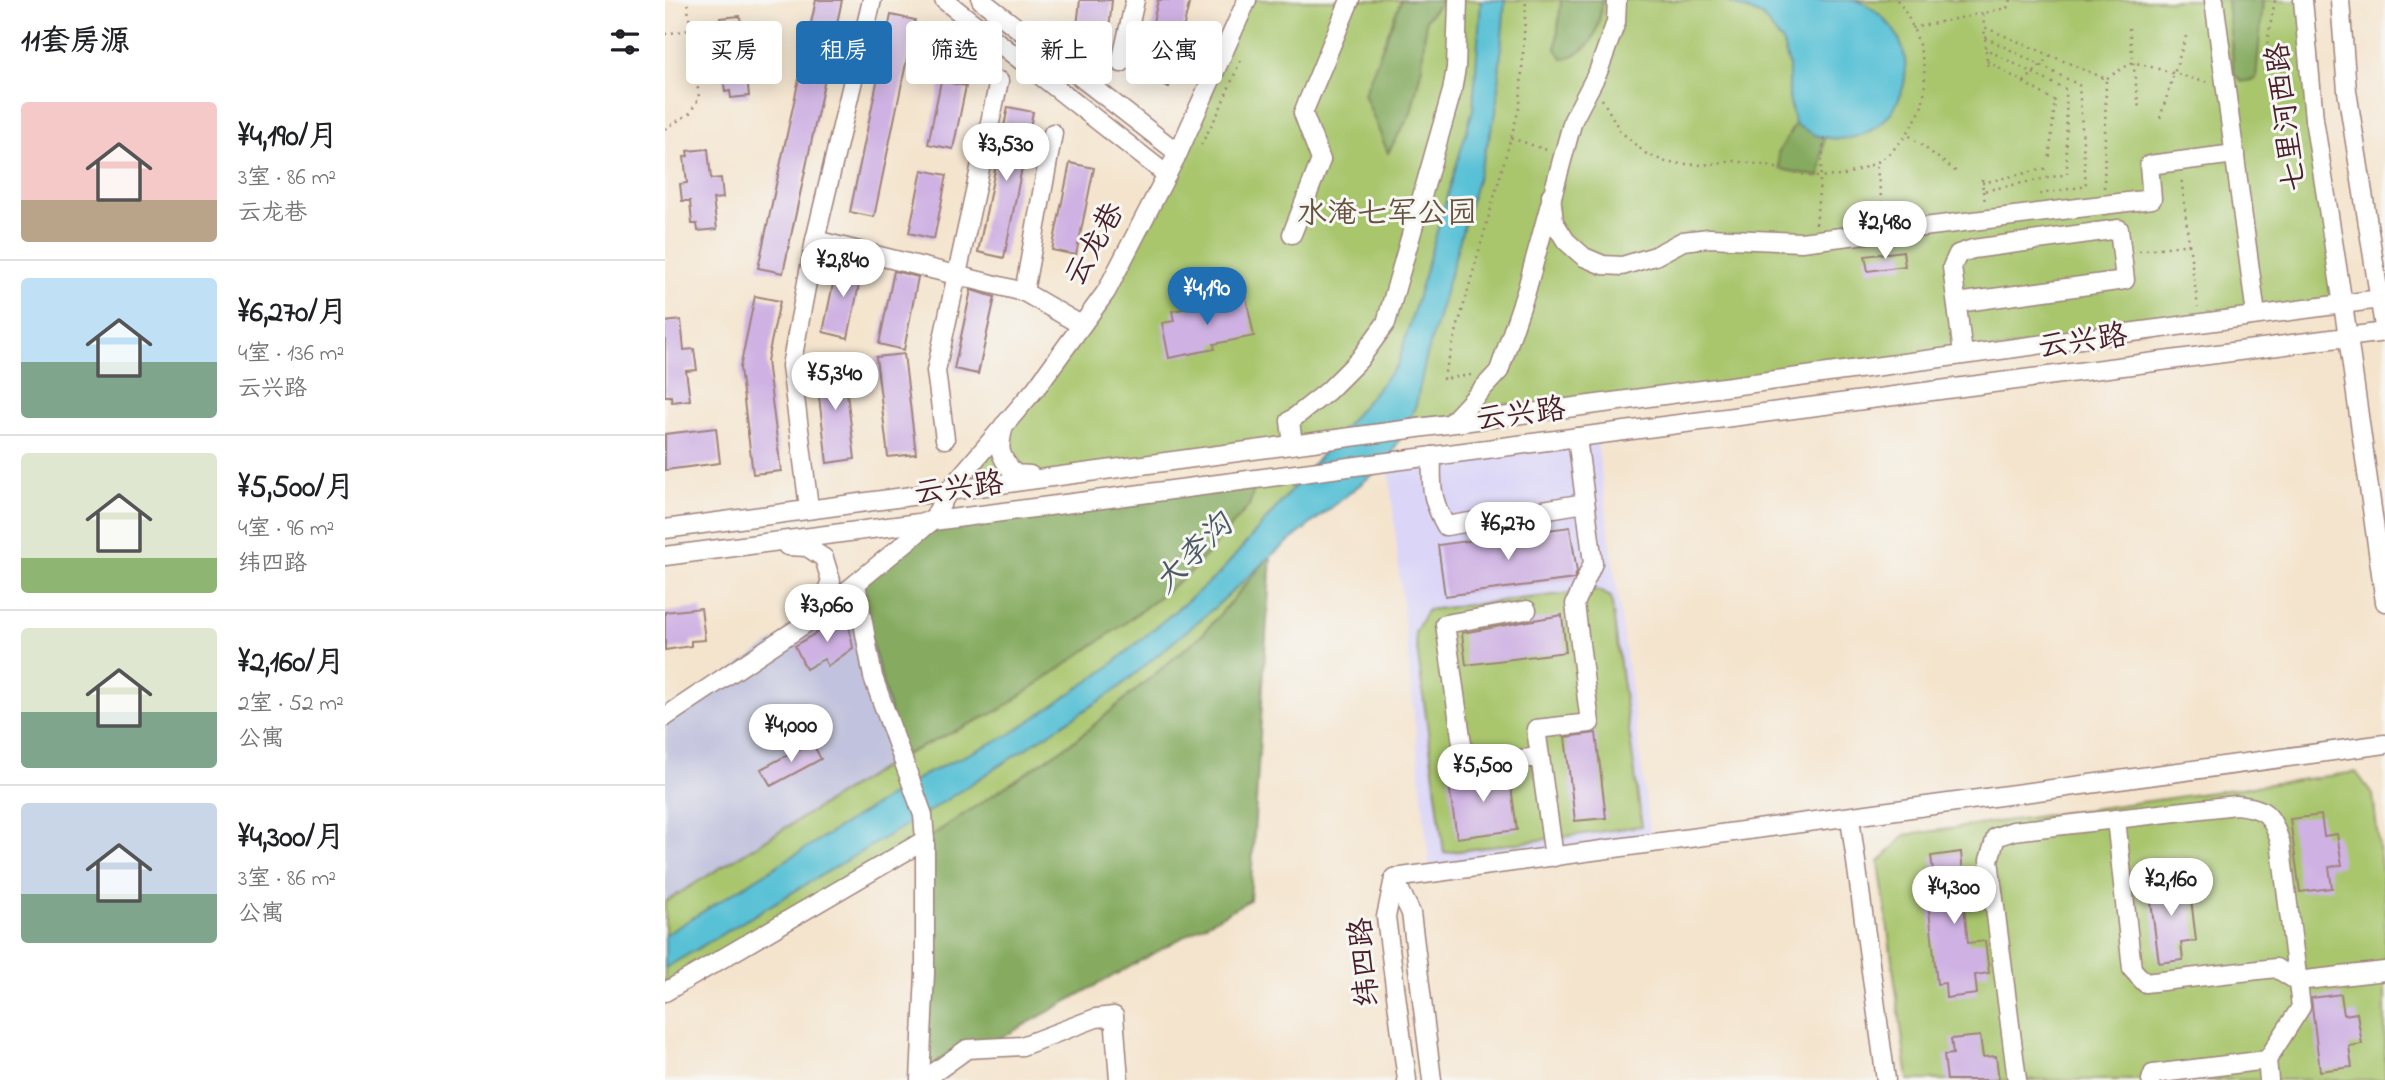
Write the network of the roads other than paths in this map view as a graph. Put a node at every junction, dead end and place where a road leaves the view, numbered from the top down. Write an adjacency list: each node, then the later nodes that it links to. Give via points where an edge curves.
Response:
1 (872, 0): 20 (street)
2 (944, 0): 17 (street)
3 (1135, 0): 12 (street)
4 (1247, 0): 15 (street, 云龙巷)
5 (1350, 0): 19 (street, via 1303,113 1321,160)
6 (1458, 0): 35 (street, via 1452,91 1386,323 1359,360 1290,421)
7 (1617, 0): 18 (street, via 1616,22 1573,120)
8 (2214, 0): 16 (street)
9 (2303, 0): 25 (street, 七里河西路, via 2313,119)
10 (2340, 0): 23 (street, 七里河西路, via 2347,91)
11 (983, 1): 15 (street)
12 (1121, 63)
13 (998, 84): 21 (street)
14 (1053, 133): 22 (street)
15 (1178, 153): 17 (street, 云龙巷)
16 (2235, 154): 18 (street, via 2148,165 2152,199 1814,241 1709,238 1683,242 1622,266 1602,265 1566,242 1554,222); 26 (street)
17 (1167, 175): 27 (street, 云龙巷, via 1105,292)
18 (1551, 195): 31 (street, via 1526,292 1499,371)
19 (1292, 234)
20 (815, 240): 21 (street); 40 (street, via 791,366)
21 (957, 275): 22 (street); 34 (street, via 936,371)
22 (1024, 292): 27 (street)
23 (2380, 299): 25 (street, 云兴路); 28 (street, 七里河西路)
24 (1957, 303): 24 (street, via 1952,267 1958,254 1973,248 2119,229 2126,280); 30 (street)
25 (2342, 303): 26 (street, 云兴路); 29 (street, 七里河西路)
26 (2256, 315): 30 (street, 云兴路)
27 (1081, 326): 32 (street, 云龙巷)
28 (2385, 332): 29 (street, 云兴路)
29 (2348, 337): 33 (street, 云兴路); 48 (street, 七里河西路)
30 (1963, 354): 31 (street, 云兴路)
31 (1451, 423): 35 (street, 云兴路)
32 (1005, 424): 37 (street, via 998,446 1005,462 1015,474); 38 (street, 云龙巷)
33 (1577, 437): 36 (street, 云兴路); 39 (street)
34 (945, 439)
35 (1299, 443): 37 (street, 云兴路)
36 (1432, 456): 39 (street, via 1435,507 1446,526); 41 (street, 云兴路)
37 (1048, 477): 38 (street, 云兴路)
38 (949, 490): 40 (street, 云兴路); 41 (street, 云龙巷)
39 (1585, 503): 53 (street, via 1593,563 1575,604 1590,723 1537,729)
40 (809, 508): 42 (street, 云兴路)
41 (932, 522): 43 (street, 云兴路); 47 (street)
42 (665, 529)
43 (759, 544): 44 (street); 45 (street, 云兴路)
44 (807, 547): 46 (street); 50 (street, via 824,558 831,581)
45 (665, 556)
46 (665, 570)
47 (856, 584): 50 (street); 56 (street, via 873,677 923,815)
48 (2385, 602)
49 (1527, 610): 53 (street, via 1445,624 1465,765)
50 (815, 617): 51 (street)
51 (665, 717)
52 (2385, 744): 54 (street)
53 (1540, 757): 57 (street)
54 (1850, 818): 57 (street); 67 (street)
55 (2116, 819): 60 (street, via 2236,805 2257,807 2272,818 2280,841); 60 (street, via 2132,970 2145,983 2276,968); 68 (street, via 1996,837 1989,860)
56 (925, 840): 61 (street); 63 (street)
57 (1554, 857): 58 (street)
58 (1394, 878): 65 (street, 纬四路, via 1386,917); 66 (street, 纬四路, via 1411,913)
59 (2385, 971): 60 (street)
60 (2297, 981): 62 (street, via 2301,1007)
61 (665, 992)
62 (2267, 1059): 69 (street, via 2153,1074); 70 (street)
63 (922, 1080): 64 (street, via 967,1049 1022,1046 1096,1018 1114,1016)
64 (1119, 1080)
65 (1407, 1080)
66 (1432, 1080)
67 (1886, 1080)
68 (2017, 1080)
69 (2151, 1080)
70 (2269, 1080)

